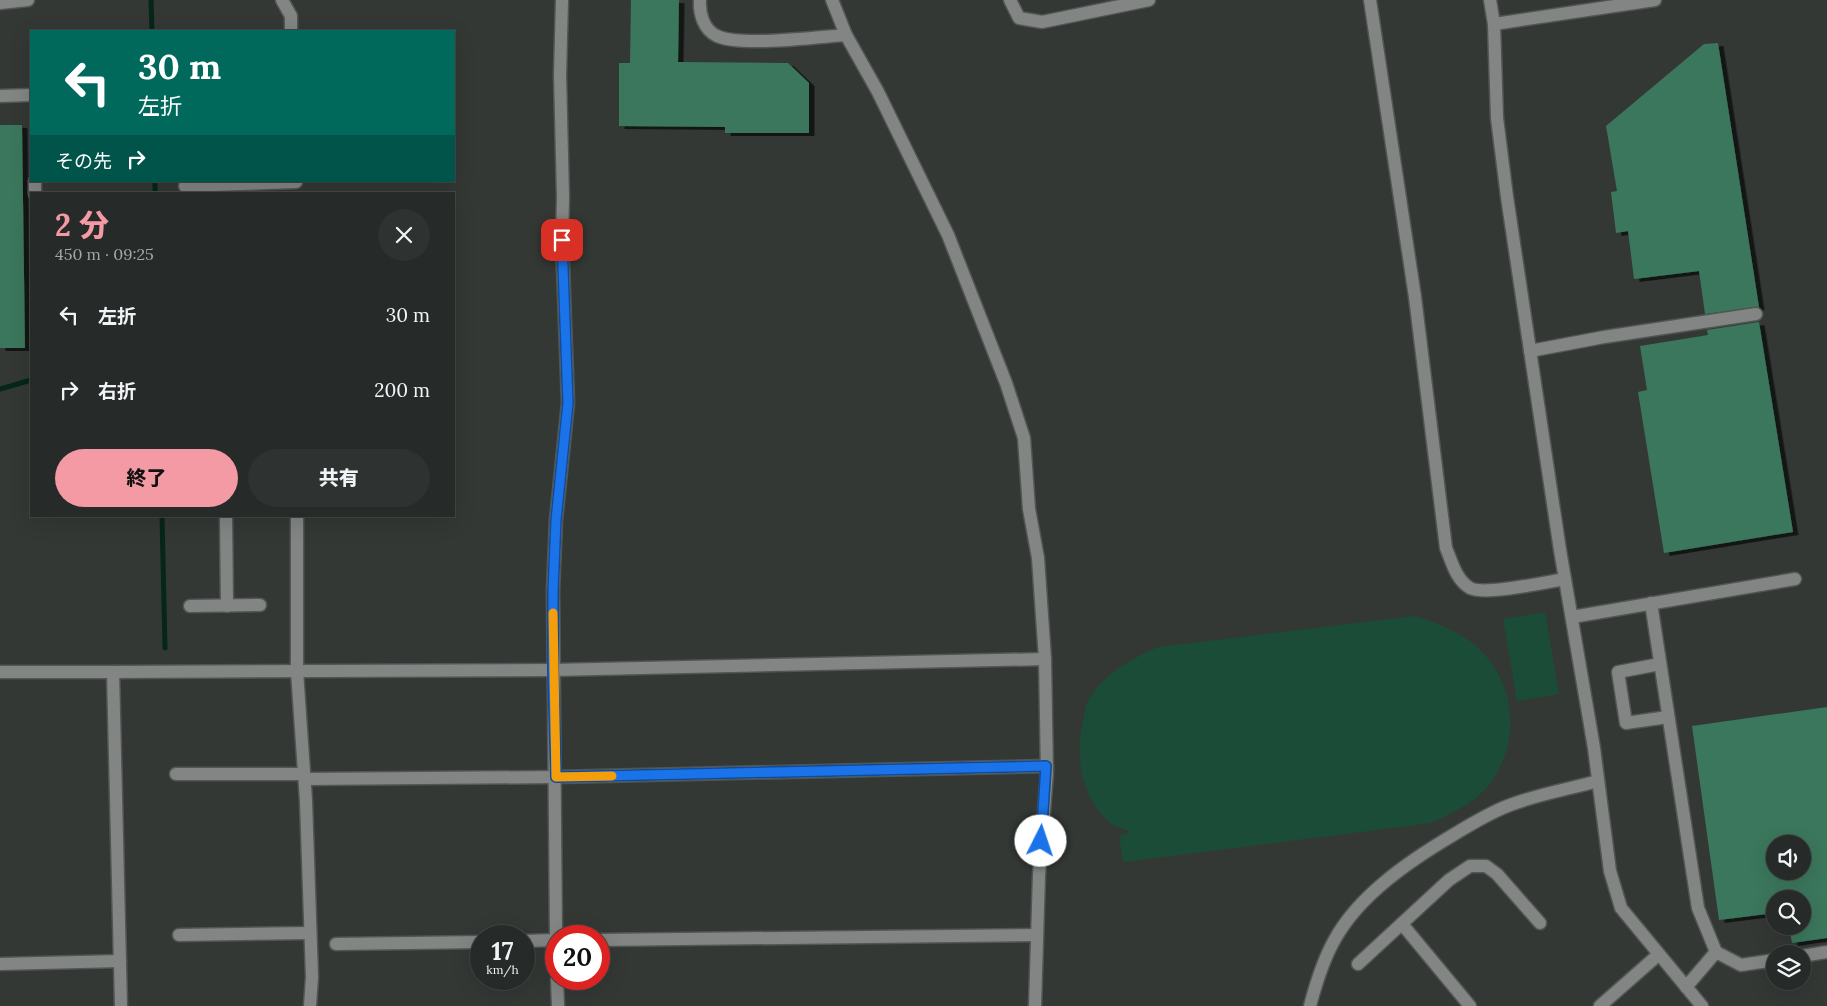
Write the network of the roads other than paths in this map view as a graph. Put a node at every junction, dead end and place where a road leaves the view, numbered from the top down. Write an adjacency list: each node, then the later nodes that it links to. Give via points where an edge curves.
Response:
1 (28, 0): 11 (lane)
2 (282, 0): 13 (lane, via 291,16)
3 (562, 0): 33 (lane, via 562,240 568,403 556,520)
4 (700, 0): 14 (lane, via 704,25 717,36 741,40)
5 (832, 0): 14 (lane)
6 (1010, 0): 7 (lane, via 1019,18 1042,22)
7 (1149, 0)
8 (1370, 0): 24 (lane, via 1415,298 1446,548 1456,574 1470,588 1487,591)
9 (1490, 0): 12 (lane)
10 (1655, 0): 12 (lane)
11 (0, 2)
12 (1494, 24): 21 (lane, via 1497,118)
13 (292, 30)
14 (846, 35): 31 (lane, via 878,92 948,235 1019,422 1024,438 1029,509 1038,558)
15 (30, 95): 16 (lane)
16 (0, 96)
17 (224, 183): 18 (lane); 19 (lane)
18 (185, 186)
19 (296, 186)
20 (1756, 314): 21 (lane)
21 (1530, 351): 24 (lane)
22 (226, 517): 29 (lane)
23 (297, 517): 36 (lane)
24 (1565, 579): 30 (lane)
25 (1796, 579): 26 (lane)
26 (1651, 603): 30 (lane); 32 (lane)
27 (260, 605): 29 (lane)
28 (190, 606): 29 (lane)
29 (227, 606)
30 (1572, 617): 42 (lane)
31 (1045, 659): 33 (lane); 38 (lane)
32 (1660, 664): 37 (lane); 37 (lane, via 1618,672 1626,723)
33 (553, 670): 36 (lane); 41 (lane)
34 (0, 672): 35 (lane)
35 (113, 672): 36 (lane); 56 (lane)
36 (297, 672): 40 (lane)
37 (1668, 717): 52 (lane, via 1698,908)
38 (1046, 766): 41 (lane); 48 (lane)
39 (176, 774): 40 (lane)
40 (304, 777): 41 (lane); 46 (lane)
41 (556, 777): 45 (lane)
42 (1598, 781): 54 (lane, via 1610,871 1621,908); 66 (lane, via 1510,805 1464,828 1396,874 1358,907 1335,938)
43 (1540, 923): 44 (lane, via 1497,874 1486,866 1470,866 1449,880)
44 (1402, 924): 59 (lane); 67 (lane)
45 (556, 925)
46 (310, 933): 47 (lane); 63 (lane)
47 (179, 935)
48 (1037, 935): 49 (lane); 65 (lane)
49 (610, 940)
50 (470, 942): 51 (lane)
51 (336, 944)
52 (1716, 952): 57 (lane, via 1741,965); 60 (lane)
53 (1827, 952): 55 (lane)
54 (1658, 954): 60 (lane); 68 (lane)
55 (1811, 955)
56 (120, 961): 58 (lane); 62 (lane)
57 (1766, 961)
58 (0, 964)
59 (1358, 964)
60 (1686, 987): 69 (lane)
61 (557, 990): 64 (lane)
62 (121, 1006)
63 (310, 1006)
64 (558, 1006)
65 (1035, 1006)
66 (1310, 1006)
67 (1470, 1006)
68 (1600, 1006)
69 (1702, 1006)

